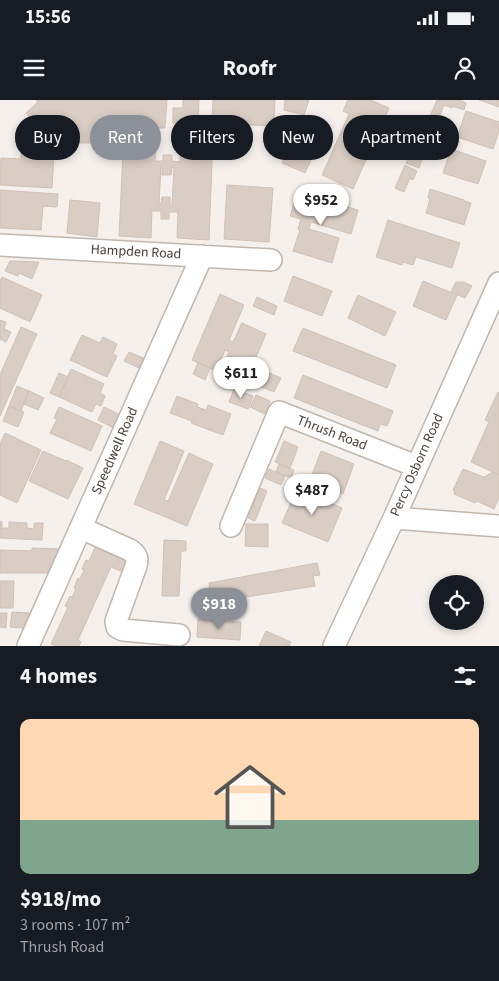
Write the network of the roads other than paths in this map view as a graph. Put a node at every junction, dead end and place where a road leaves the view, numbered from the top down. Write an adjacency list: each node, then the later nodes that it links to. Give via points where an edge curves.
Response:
1 (0, 245): 2 (street, Hampden Road)
2 (202, 256): 3 (street, Hampden Road); 9 (street, Speedwell Road)
3 (271, 260)
4 (499, 283): 5 (street, Percy Osborn Road)
5 (416, 466): 6 (street, Percy Osborn Road); 7 (street, Thrush Road, via 279,412)
6 (394, 518): 8 (street); 12 (street, Percy Osborn Road)
7 (231, 526)
8 (499, 526)
9 (81, 528): 10 (street, via 130,550 138,559 116,622 118,627); 11 (street, Speedwell Road)
10 (179, 635)
11 (28, 646)
12 (334, 646)

